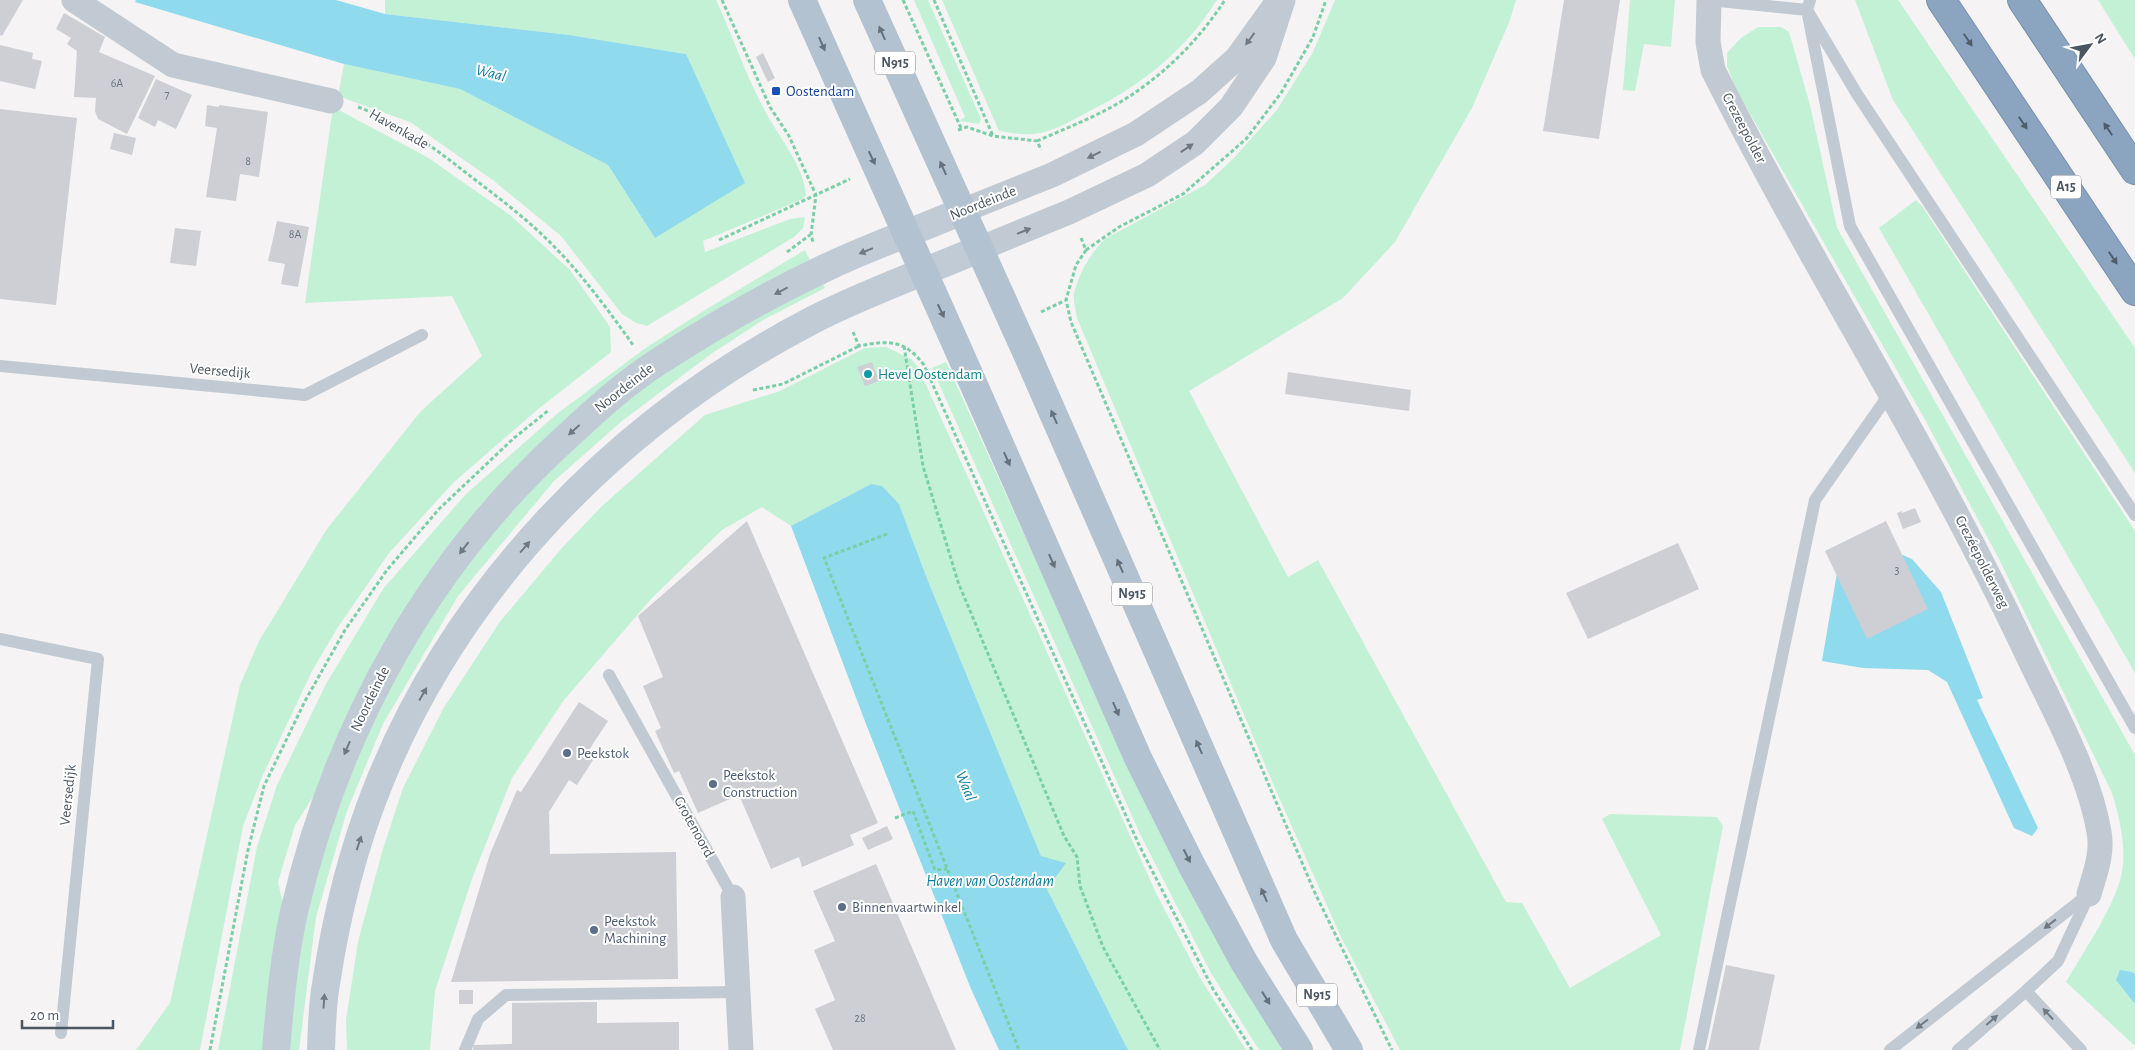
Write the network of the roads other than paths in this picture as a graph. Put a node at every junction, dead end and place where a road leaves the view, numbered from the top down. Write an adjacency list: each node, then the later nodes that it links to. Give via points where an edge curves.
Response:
1 (74, 0): 10 (street, via 173,65)
2 (802, 0): 13 (main road, N915, one-way to 13)
3 (867, 0): 12 (main road, N915, one-way to 3)
4 (1279, 0): 12 (street, Noordeinde, one-way to 12, via 1237,58 1198,92 1136,134 1052,175)
5 (1283, 0): 15 (street, one-way to 5, via 1147,175 1195,143 1230,107 1264,58)
6 (1709, 0): 9 (lane); 14 (street, Crezeepolder, via 1708,42 1713,70)
7 (1941, 0): 17 (highway, A15, one-way to 17)
8 (2022, 0): 11 (highway, one-way to 8)
9 (1808, 5): 21 (lane, via 1857,94); 24 (lane, via 1850,226)
10 (331, 102)
11 (2135, 170)
12 (962, 211): 13 (main road, Noordeinde); 15 (main road, N915)
13 (907, 235): 16 (main road, N915); 30 (main road, Noordeinde, one-way to 30, via 824,268 659,361 539,461 449,566 402,637 333,779 294,914 284,965)
14 (1808, 248): 20 (street, Crezéepolderweg)
15 (979, 249): 16 (main road); 35 (main road, N915, one-way to 15, via 1284,940)
16 (923, 273): 31 (main road, one-way to 16, via 326,985 348,876 378,786 412,714 457,634 500,576 571,495 644,431 698,390 812,321); 34 (main road, N915, one-way to 34, via 1138,758 1244,962)
17 (2135, 291)
18 (422, 335): 19 (lane, Veersedijk, via 305,395)
19 (0, 366)
20 (1890, 393): 25 (street, Crezéepolderweg, via 2000,597 2083,775 2102,851); 36 (lane, via 1815,500)
21 (2135, 515)
22 (0, 639): 29 (lane, Veersedijk, via 98,659)
23 (609, 675): 26 (lane, Grotenoord)
24 (2135, 728)
25 (2089, 894): 27 (lane, via 2058,961); 37 (lane, one-way to 37)
26 (733, 897): 28 (street, Grotenoord)
27 (2026, 991): 38 (lane, one-way to 27); 39 (lane, one-way to 27)
28 (738, 992): 32 (lane, via 506,995 478,1019); 33 (street, Grotenoord)
29 (61, 1033)
30 (276, 1050)
31 (321, 1050)
32 (465, 1050)
33 (741, 1050)
34 (1299, 1050)
35 (1349, 1050)
36 (1699, 1050)
37 (1890, 1050)
38 (1958, 1050)
39 (2081, 1050)

